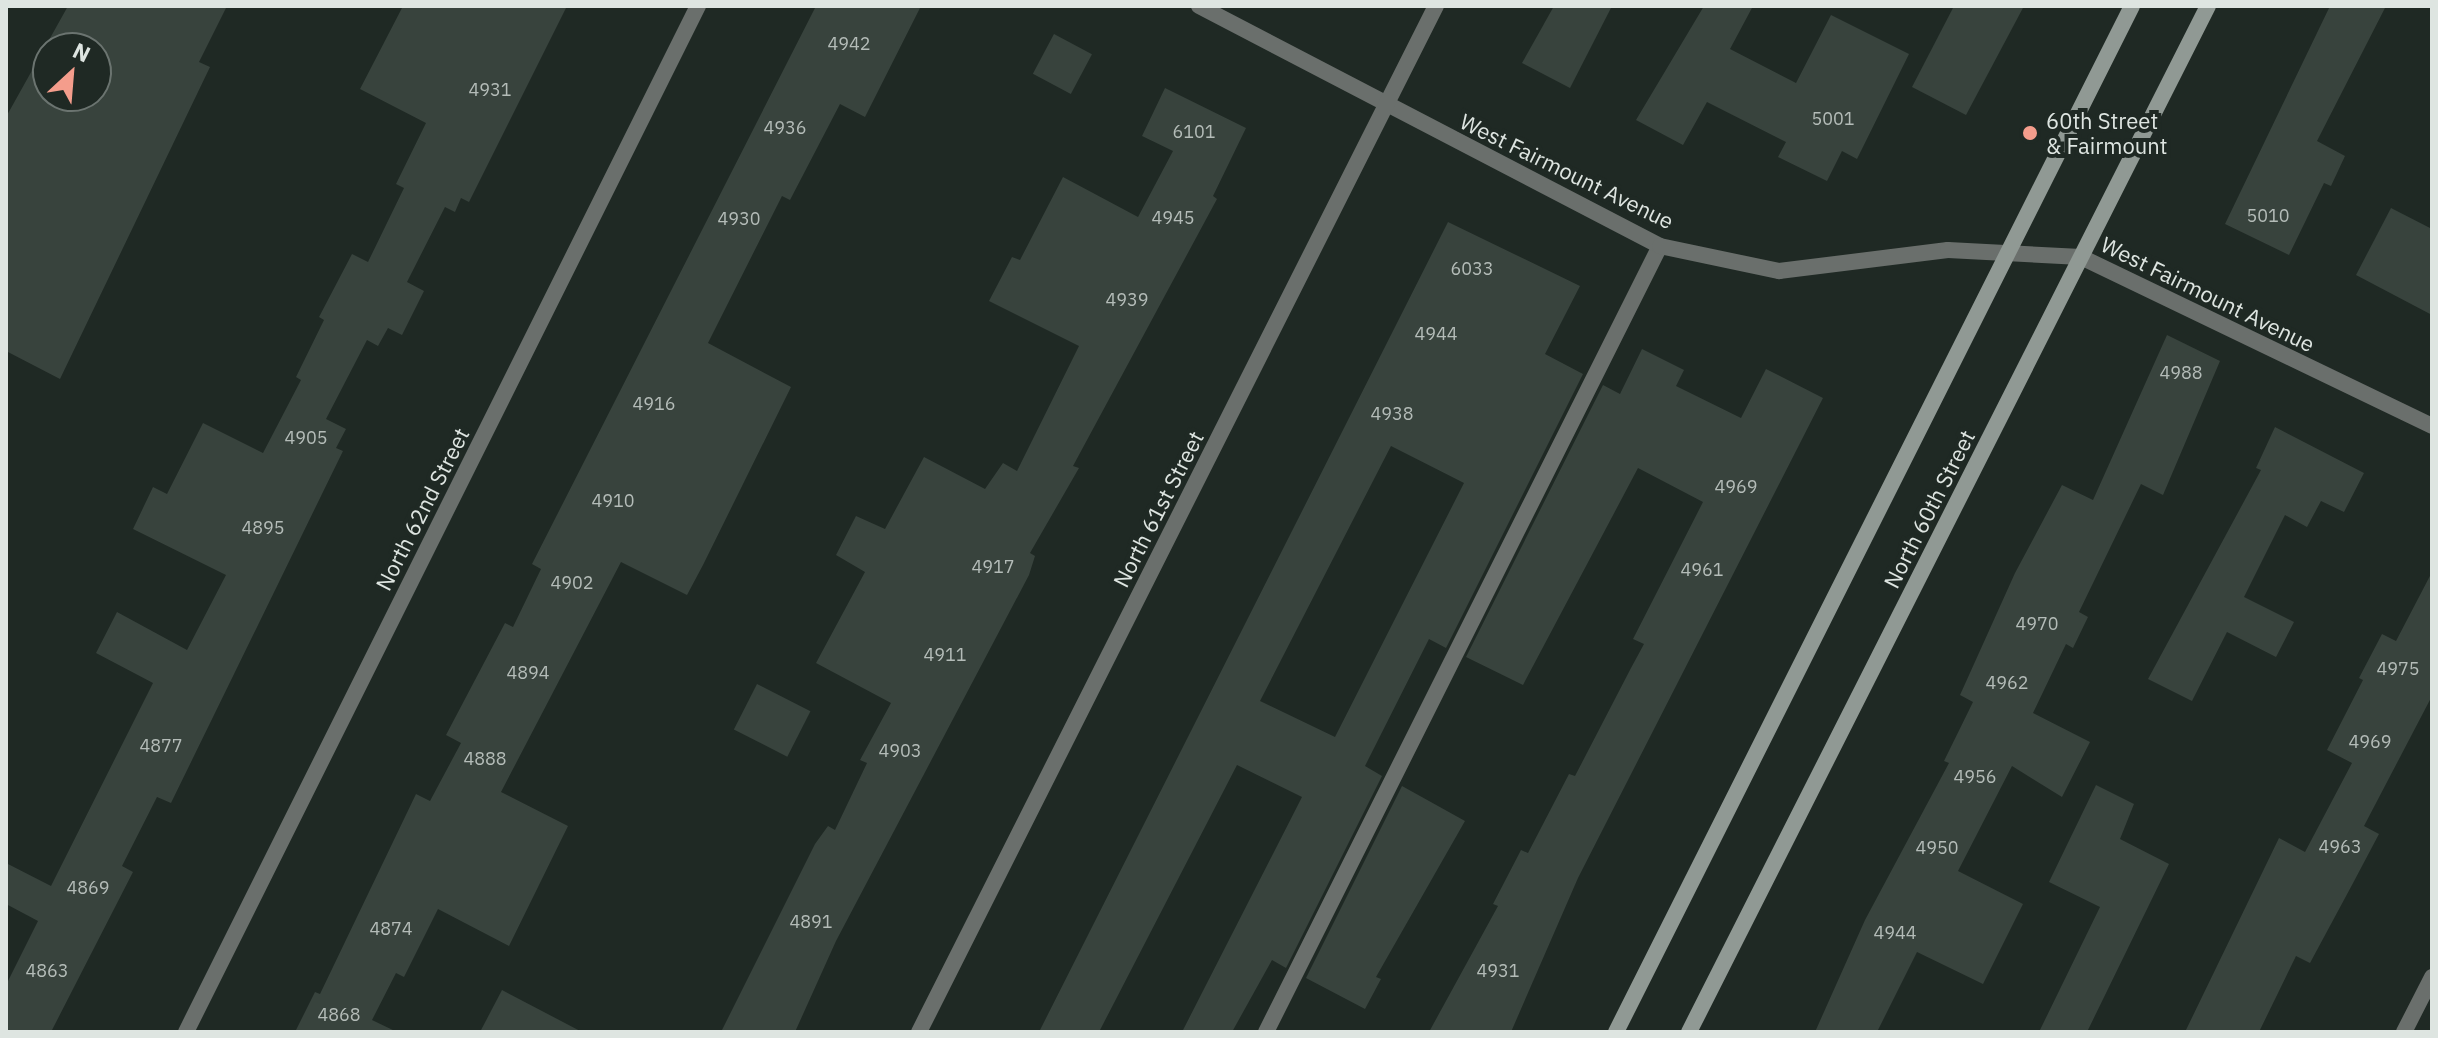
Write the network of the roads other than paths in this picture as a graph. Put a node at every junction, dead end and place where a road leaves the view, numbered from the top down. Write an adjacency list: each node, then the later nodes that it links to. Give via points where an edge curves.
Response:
1 (698, 6): 12 (street, North 62nd Street)
2 (1199, 6): 6 (street, West Fairmount Avenue)
3 (1436, 6): 6 (street, North 61st Street)
4 (2132, 6): 8 (main road, North 60th Street)
5 (2208, 6): 9 (main road, North 60th Street)
6 (1386, 104): 7 (street, West Fairmount Avenue); 13 (street, North 61st Street)
7 (1660, 246): 8 (street, West Fairmount Avenue, via 1779,271 1948,250); 14 (street)
8 (2008, 253): 9 (street, West Fairmount Avenue); 15 (main road, North 60th Street)
9 (2081, 257): 10 (street, West Fairmount Avenue); 16 (main road, North 60th Street)
10 (2432, 426)
11 (2432, 977): 17 (street)
12 (186, 1032)
13 (919, 1032)
14 (1266, 1032)
15 (1616, 1032)
16 (1689, 1032)
17 (2404, 1032)

